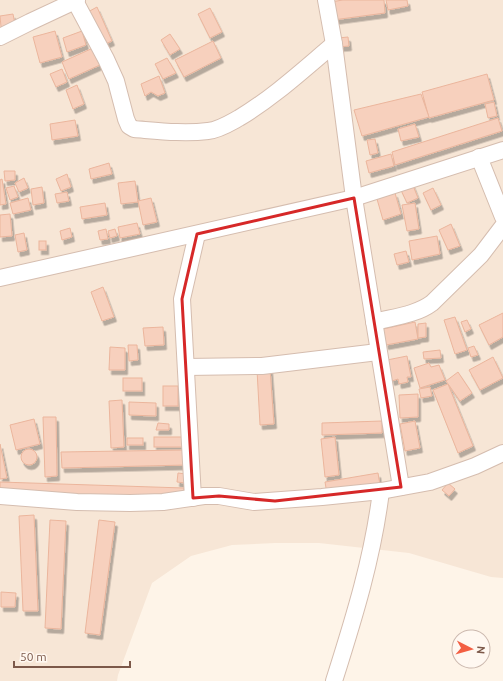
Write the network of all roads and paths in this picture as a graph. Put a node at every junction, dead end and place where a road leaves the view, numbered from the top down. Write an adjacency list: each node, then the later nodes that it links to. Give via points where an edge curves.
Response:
1 (326, 0): 4 (street)
2 (76, 1): 3 (street); 4 (street, via 116,81 126,119 129,126 134,129 210,131 229,124 260,105)
3 (0, 37)
4 (334, 44): 7 (street)
5 (503, 150): 6 (street)
6 (479, 157): 7 (street); 8 (street)
7 (354, 198): 10 (street); 12 (street)
8 (503, 217)
9 (503, 226): 12 (street, via 481,255 432,304 417,311)
10 (197, 234): 11 (street); 14 (street, via 182,299)
11 (0, 278)
12 (374, 322): 13 (street)
13 (378, 352): 14 (street, via 268,365); 16 (street)
14 (186, 367): 19 (street)
15 (503, 453): 16 (street, via 446,477)
16 (401, 487): 17 (street)
17 (381, 491): 19 (street, via 254,502 219,496); 20 (street, via 366,572)
18 (0, 496): 19 (street, via 130,503)
19 (193, 498)
20 (334, 681)

